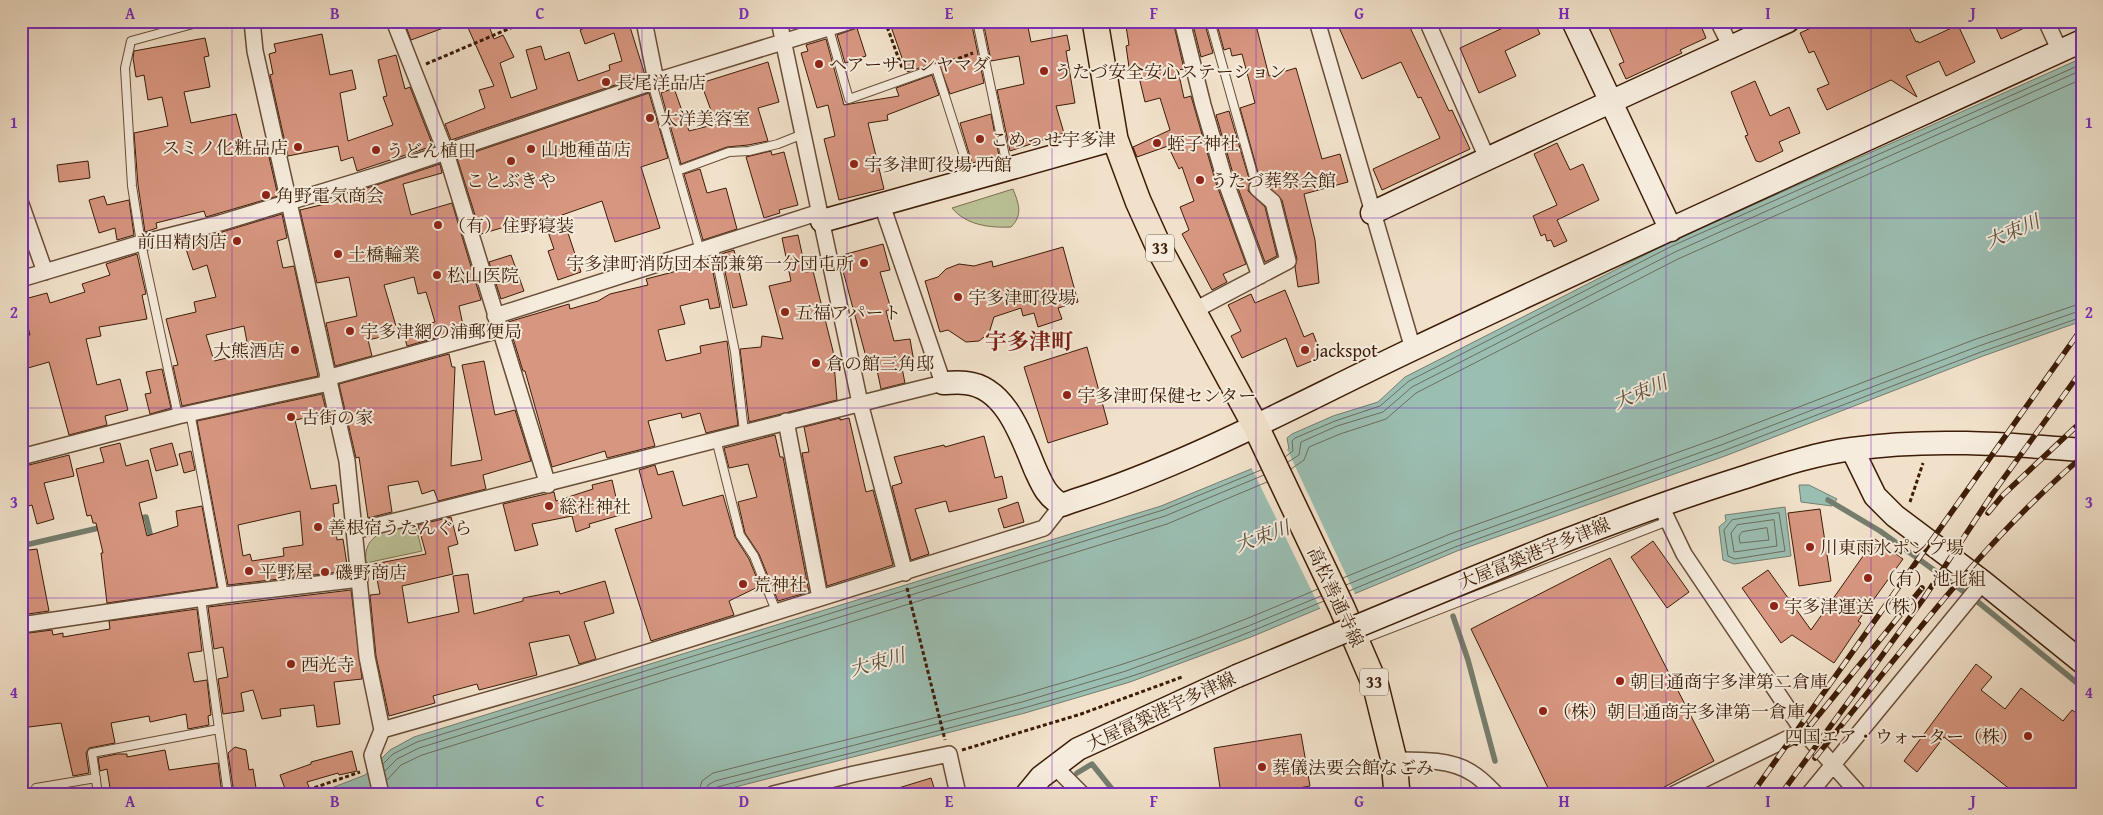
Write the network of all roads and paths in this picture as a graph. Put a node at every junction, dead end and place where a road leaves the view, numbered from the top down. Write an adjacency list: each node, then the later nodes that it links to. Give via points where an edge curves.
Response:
1 (204, 21): 44 (lane, via 131,41 125,68 132,186)
2 (252, 21): 38 (street, via 255,51)
3 (394, 21): 26 (street)
4 (527, 21): 26 (path)
5 (644, 21): 28 (street)
6 (779, 21): 20 (street)
7 (851, 21): 19 (street)
8 (885, 21): 27 (path)
9 (977, 21): 23 (lane)
10 (1095, 21): 31 (main road, 高松善通寺線 / 33)
11 (1182, 21): 47 (street, via 1225,180)
12 (1210, 21): 37 (lane)
13 (1317, 21): 41 (street)
14 (1427, 21): 33 (street)
15 (1718, 21): 22 (street)
16 (1788, 21): 22 (street)
17 (2046, 21): 24 (street)
18 (1579, 23): 29 (street)
19 (829, 29): 20 (street); 27 (lane, via 849,99)
20 (783, 40): 28 (street); 30 (street)
21 (2082, 42): 24 (street)
22 (1731, 47): 29 (street)
23 (983, 49): 25 (path); 34 (lane)
24 (2060, 51): 43 (street)
25 (936, 68): 27 (lane); 36 (lane)
26 (413, 69): 32 (street)
27 (906, 78)
28 (654, 82): 32 (street); 35 (lane)
29 (1611, 104): 33 (street); 43 (street)
30 (803, 134): 35 (lane, via 778,144 729,152); 42 (street)
31 (1115, 139): 34 (street); 49 (main road, 高松善通寺線 / 33, via 1138,201)
32 (446, 152): 38 (street); 50 (street)
33 (1487, 158): 41 (street)
34 (1007, 169): 36 (street)
35 (677, 171): 45 (lane)
36 (972, 179): 40 (street)
37 (1257, 188): 47 (street, via 1272,202 1288,261)
38 (290, 201): 44 (street); 52 (street)
39 (21, 204): 46 (street)
40 (882, 205): 42 (street); 53 (street)
41 (1372, 213): 51 (street)
42 (821, 217): 45 (street); 54 (street)
43 (1671, 230): 51 (street)
44 (141, 243): 46 (street); 55 (lane)
45 (707, 249): 50 (street); 58 (lane, via 735,352)
46 (45, 272): 48 (street)
47 (1260, 276): 49 (street)
48 (21, 279)
49 (1193, 311): 57 (main road, 高松善通寺線 / 33)
50 (497, 323): 52 (street); 64 (street)
51 (1413, 349): 57 (street)
52 (328, 380): 55 (street); 68 (street, via 347,461)
53 (943, 382): 54 (street); 65 (street, via 968,383 1005,406 1015,421 1047,494)
54 (860, 403): 56 (street); 69 (street)
55 (184, 414): 63 (street); 72 (lane)
56 (786, 421): 58 (street); 73 (street)
57 (1256, 427): 65 (street, via 1159,469); 77 (main road, 高松善通寺線 / 33)
58 (744, 432): 59 (street)
59 (716, 439): 64 (street); 75 (lane, via 740,535 754,556)
60 (1852, 449): 61 (street, 大屋冨築港宇多津線, via 1925,442); 67 (street, 大屋冨築港宇多津線, via 1798,459); 71 (street, via 1875,496)
61 (2082, 450)
62 (1925, 455): 66 (path)
63 (21, 457)
64 (548, 485): 68 (street)
65 (1062, 504): 69 (street, via 1044,528)
66 (1908, 508)
67 (1664, 512): 77 (lane); 82 (street, via 1684,554); 87 (street, 大屋冨築港宇多津線, bridge, via 1551,546 1236,676 1078,749)
68 (354, 531): 70 (street)
69 (905, 577): 73 (street); 83 (path)
70 (360, 579): 72 (street); 81 (street, via 367,657)
71 (1976, 591): 78 (street); 86 (street)
72 (224, 595): 74 (street)
73 (820, 598): 75 (street)
74 (201, 599): 76 (street); 80 (lane)
75 (776, 611): 81 (street, via 575,675)
76 (21, 625)
77 (1356, 641): 85 (main road, 高松善通寺線 / 33, via 1376,687)
78 (2082, 662)
79 (1183, 677): 83 (path, via 1080,714)
80 (219, 729): 88 (lane, via 92,753); 91 (lane)
81 (382, 730): 84 (street)
82 (1803, 731): 86 (street); 100 (street)
83 (948, 752): 94 (street); 95 (street)
84 (372, 755): 92 (path, via 359,773); 93 (street)
85 (1394, 760): 98 (main road, 高松善通寺線 / 33); 99 (street, via 1425,760 1457,766 1472,773)
86 (1832, 762): 101 (street); 102 (street)
87 (1054, 766): 96 (street, 大屋冨築港宇多津線); 97 (street)
88 (96, 778): 89 (lane); 90 (lane)
89 (36, 788)
90 (98, 794)
91 (228, 794)
92 (296, 794)
93 (381, 794)
94 (773, 794)
95 (958, 794)
96 (1027, 794)
97 (1082, 794)
98 (1396, 794)
99 (1496, 794)
100 (1674, 794)
101 (1809, 794)
102 (1859, 794)

